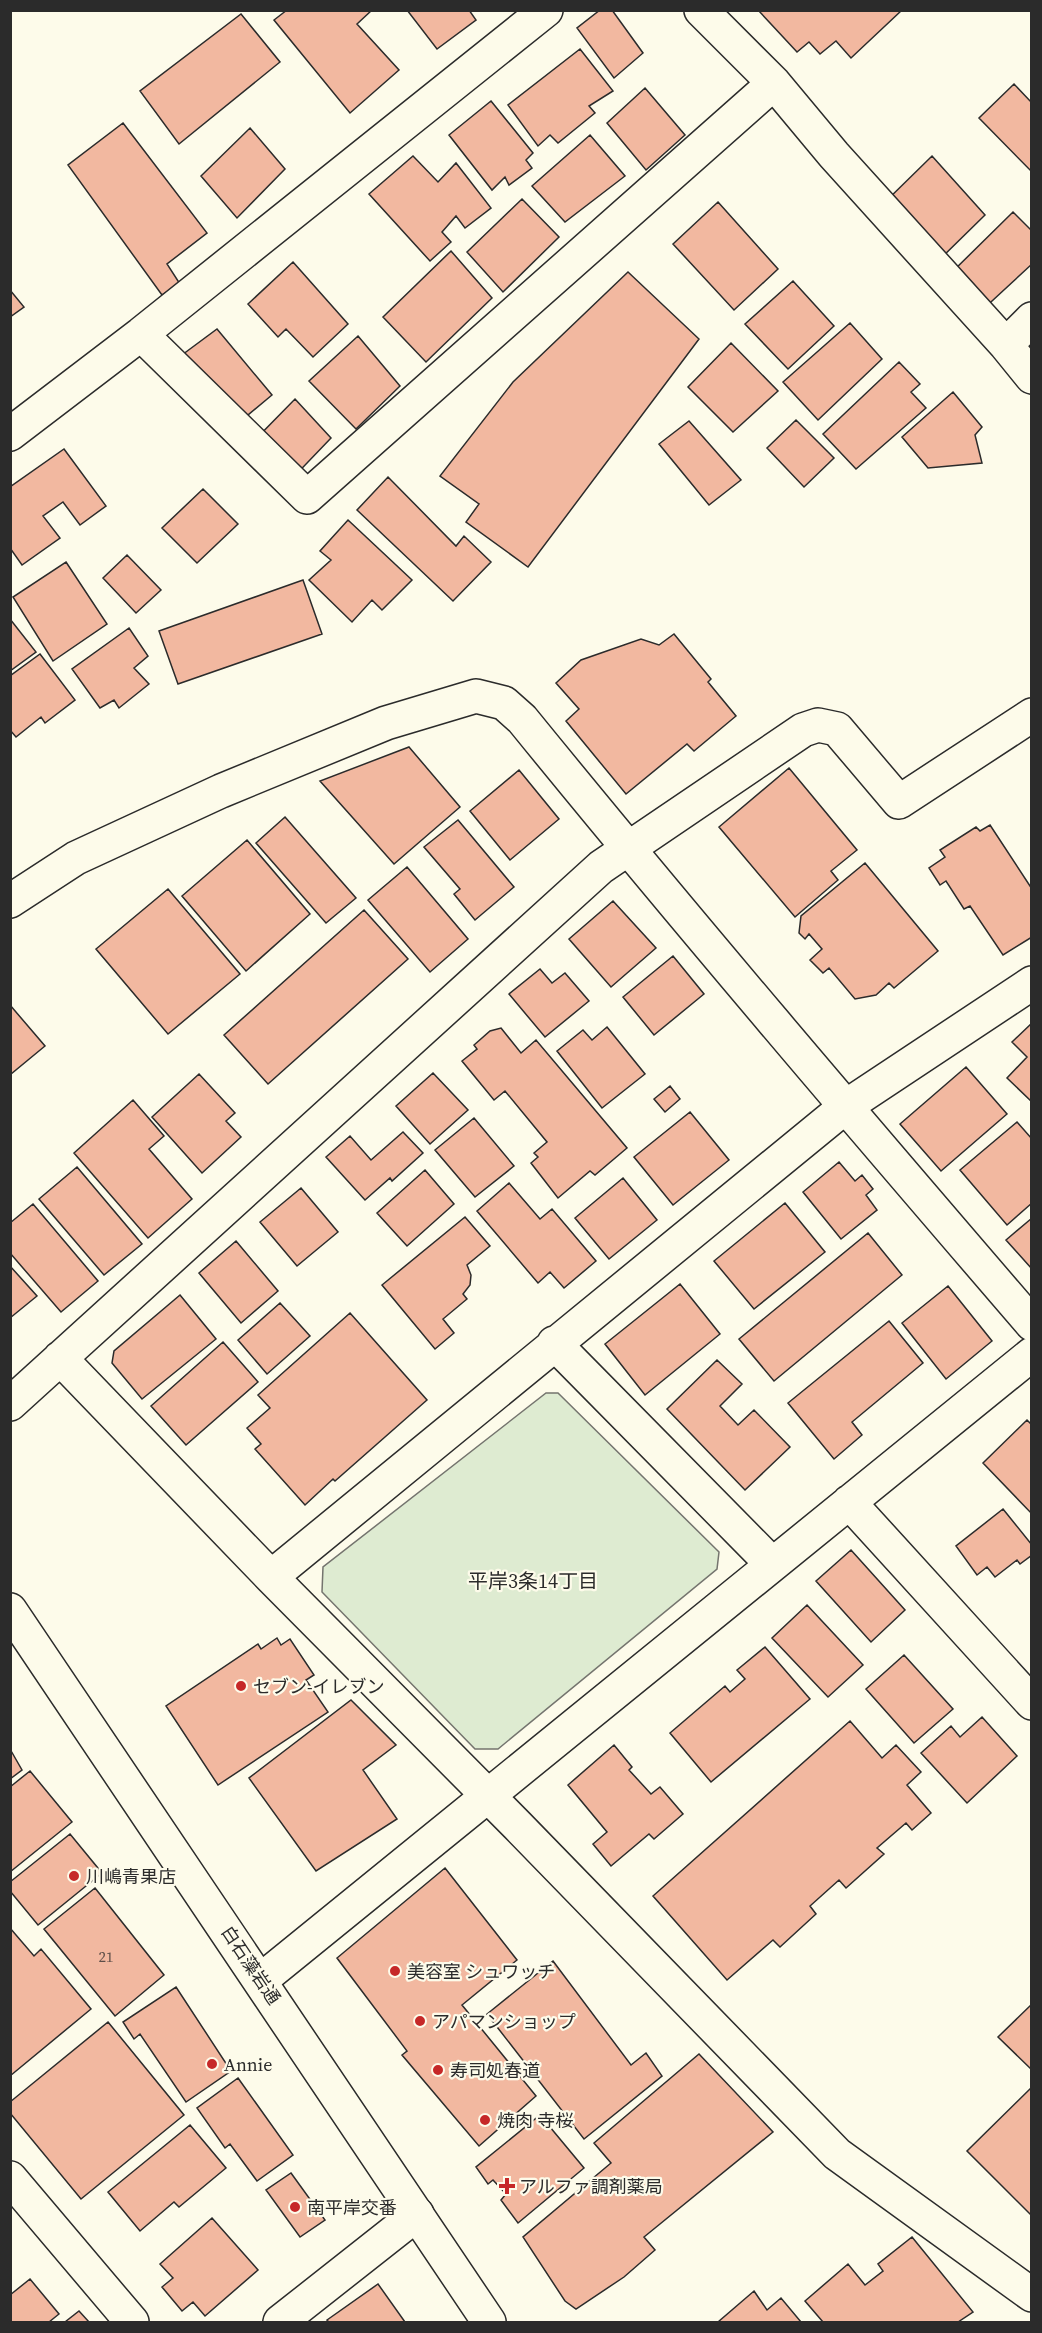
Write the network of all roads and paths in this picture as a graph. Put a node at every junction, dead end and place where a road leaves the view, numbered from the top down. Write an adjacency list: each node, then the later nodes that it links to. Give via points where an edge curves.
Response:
1 (546, 10): 5 (street)
2 (701, 10): 3 (street)
3 (774, 83): 5 (street, via 307,497); 6 (street)
4 (1032, 319): 6 (street)
5 (141, 334): 8 (street)
6 (1006, 345): 7 (street)
7 (1032, 377)
8 (10, 434)
9 (1032, 715): 10 (street, via 899,802 837,729 818,725 803,730)
10 (628, 849): 11 (street, via 522,718 504,703 476,696 386,723 222,791 76,858); 13 (street); 17 (street, via 601,867)
11 (10, 901)
12 (1032, 983): 13 (street)
13 (845, 1107): 14 (street); 15 (street)
14 (1032, 1324)
15 (554, 1343): 20 (street); 21 (street)
16 (1032, 1354): 19 (street)
17 (60, 1358): 18 (street); 21 (street)
18 (10, 1404)
19 (849, 1502): 20 (street); 23 (street)
20 (772, 1564): 24 (street)
21 (271, 1577): 24 (street)
22 (10, 1610): 25 (street, 白石藻岩通)
23 (1032, 1703)
24 (488, 1797): 25 (street); 28 (street, via 837,2154)
25 (261, 1980): 27 (street, 白石藻岩通)
26 (10, 2178): 29 (street)
27 (417, 2214): 30 (street); 31 (street, 白石藻岩通)
28 (1032, 2295)
29 (132, 2322)
30 (280, 2322)
31 (489, 2322)

